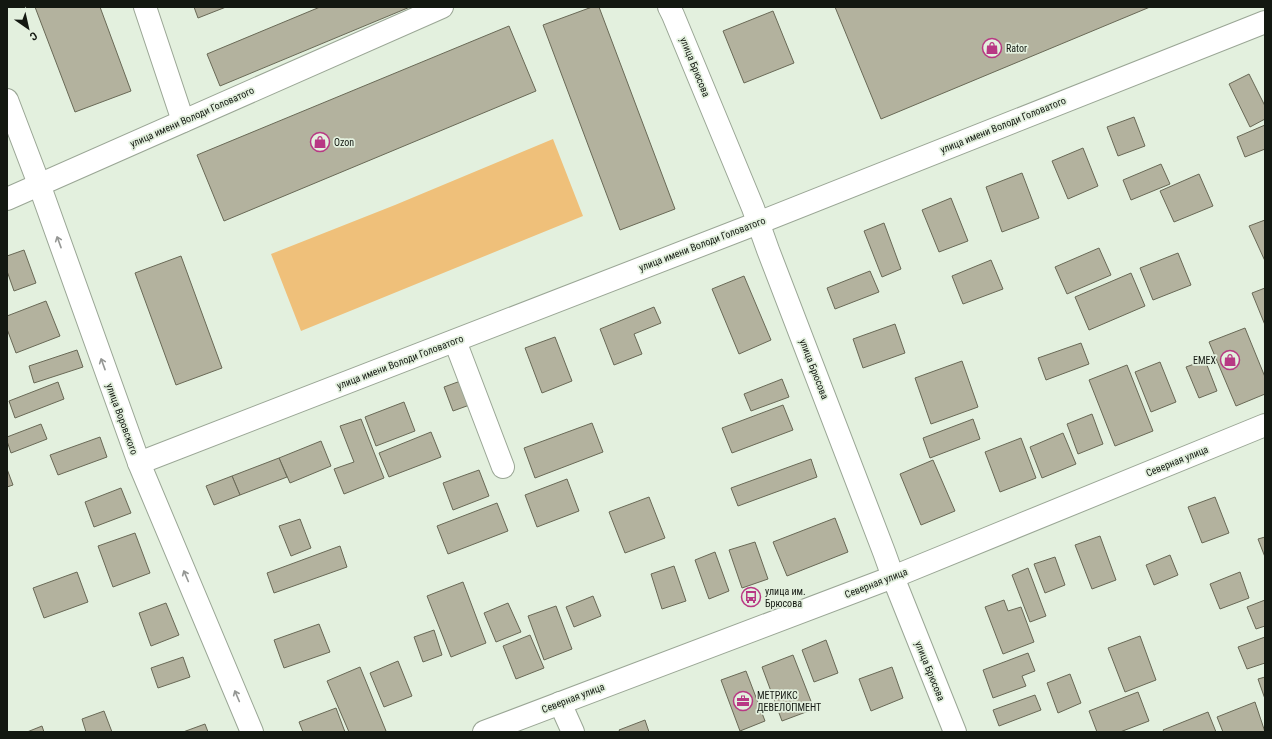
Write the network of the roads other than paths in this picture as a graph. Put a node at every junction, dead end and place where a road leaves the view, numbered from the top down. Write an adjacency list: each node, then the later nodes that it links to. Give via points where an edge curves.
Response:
1 (145, 7): 6 (street)
2 (442, 7): 6 (street, улица имени Володи Головатого)
3 (669, 7): 9 (street, улица Брюсова)
4 (1265, 22): 9 (street, улица имени Володи Головатого)
5 (7, 100): 7 (street, улица Воровского)
6 (183, 121): 7 (street, улица имени Володи Головатого)
7 (38, 184): 8 (street, улица имени Володи Головатого); 12 (street, улица Воровского, one-way to 7)
8 (7, 199)
9 (758, 223): 10 (street, улица имени Володи Головатого); 14 (street, улица Брюсова)
10 (455, 341): 12 (street, улица имени Володи Головатого); 13 (street)
11 (1265, 425): 14 (street, Северная улица)
12 (138, 463): 16 (street, улица Воровского, one-way to 12)
13 (503, 467)
14 (893, 577): 15 (street, Северная улица); 19 (street, улица Брюсова)
15 (560, 703): 17 (street, Северная улица); 18 (street)
16 (252, 732)
17 (484, 732)
18 (573, 732)
19 (955, 732)

